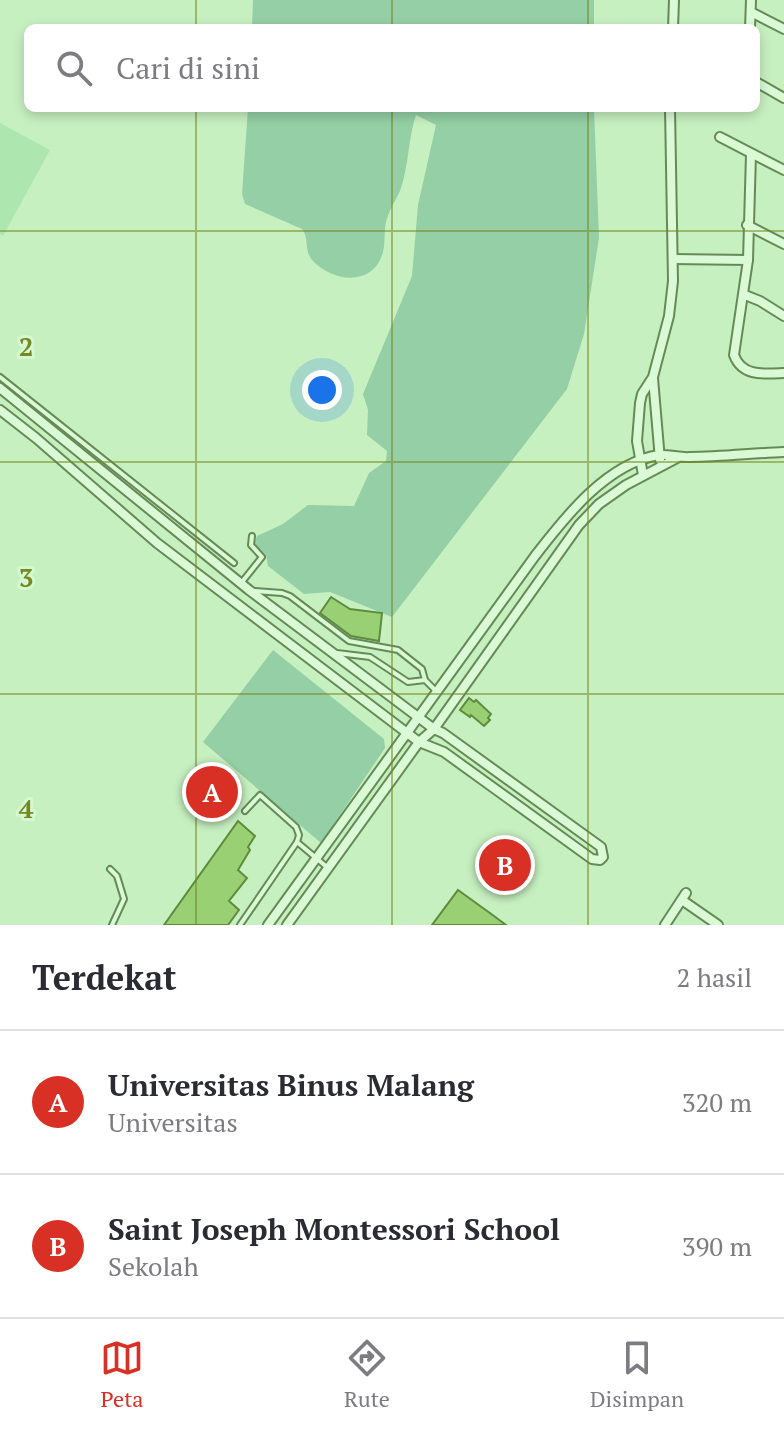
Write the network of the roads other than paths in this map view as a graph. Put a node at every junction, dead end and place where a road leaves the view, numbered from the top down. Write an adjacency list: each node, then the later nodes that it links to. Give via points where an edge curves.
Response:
1 (674, 0): 4 (street)
2 (751, 0): 3 (street)
3 (751, 12): 5 (street); 6 (street)
4 (673, 24)
5 (750, 24)
6 (784, 29)
7 (760, 84): 8 (street)
8 (784, 98)
9 (670, 112): 15 (street)
10 (720, 137): 11 (street)
11 (751, 154): 12 (street); 13 (street)
12 (784, 170)
13 (747, 225): 14 (street); 16 (street)
14 (784, 244)
15 (673, 259): 16 (street); 21 (street, via 669,316)
16 (748, 260): 17 (street)
17 (745, 295): 18 (street); 19 (street, via 735,348 738,365 759,374)
18 (784, 316)
19 (784, 373)
20 (0, 377): 36 (lane)
21 (653, 377): 29 (street); 31 (street, via 640,403)
22 (0, 388): 24 (street)
23 (0, 410): 26 (street)
24 (35, 415): 25 (street); 26 (street)
25 (47, 425): 27 (street); 38 (street)
26 (24, 428): 27 (street)
27 (36, 438): 41 (street, via 157,543)
28 (784, 452): 30 (street)
29 (659, 455): 30 (street); 31 (street); 32 (street)
30 (677, 458): 32 (street)
31 (640, 462): 33 (street); 35 (street, via 590,492)
32 (661, 467): 33 (street)
33 (643, 475): 37 (street, via 599,504)
34 (252, 536): 38 (lane, via 251,545 262,560)
35 (535, 556): 37 (street); 43 (street)
36 (234, 563)
37 (550, 567): 45 (street)
38 (241, 584): 39 (street)
39 (249, 590): 40 (street); 42 (lane, via 290,596 349,641 398,650 422,669)
40 (330, 653): 41 (street); 42 (lane, via 370,657 408,682); 44 (street)
41 (318, 665): 46 (street)
42 (425, 680): 43 (lane)
43 (438, 692): 44 (street)
44 (420, 718): 45 (street); 46 (street)
45 (434, 729): 47 (street); 47 (street, via 601,847 603,857 592,859 444,752)
46 (408, 733): 47 (street); 50 (street)
47 (419, 742): 52 (street)
48 (245, 811): 49 (lane, via 260,795 299,830)
49 (297, 842): 50 (lane); 55 (lane)
50 (316, 859): 52 (lane); 56 (street)
51 (110, 869): 54 (lane, via 124,899)
52 (330, 869): 57 (street)
53 (704, 915): 58 (street, via 684,896); 59 (street); 60 (street)
54 (112, 925)
55 (240, 925)
56 (268, 925)
57 (287, 925)
58 (665, 925)
59 (697, 925)
60 (718, 925)

